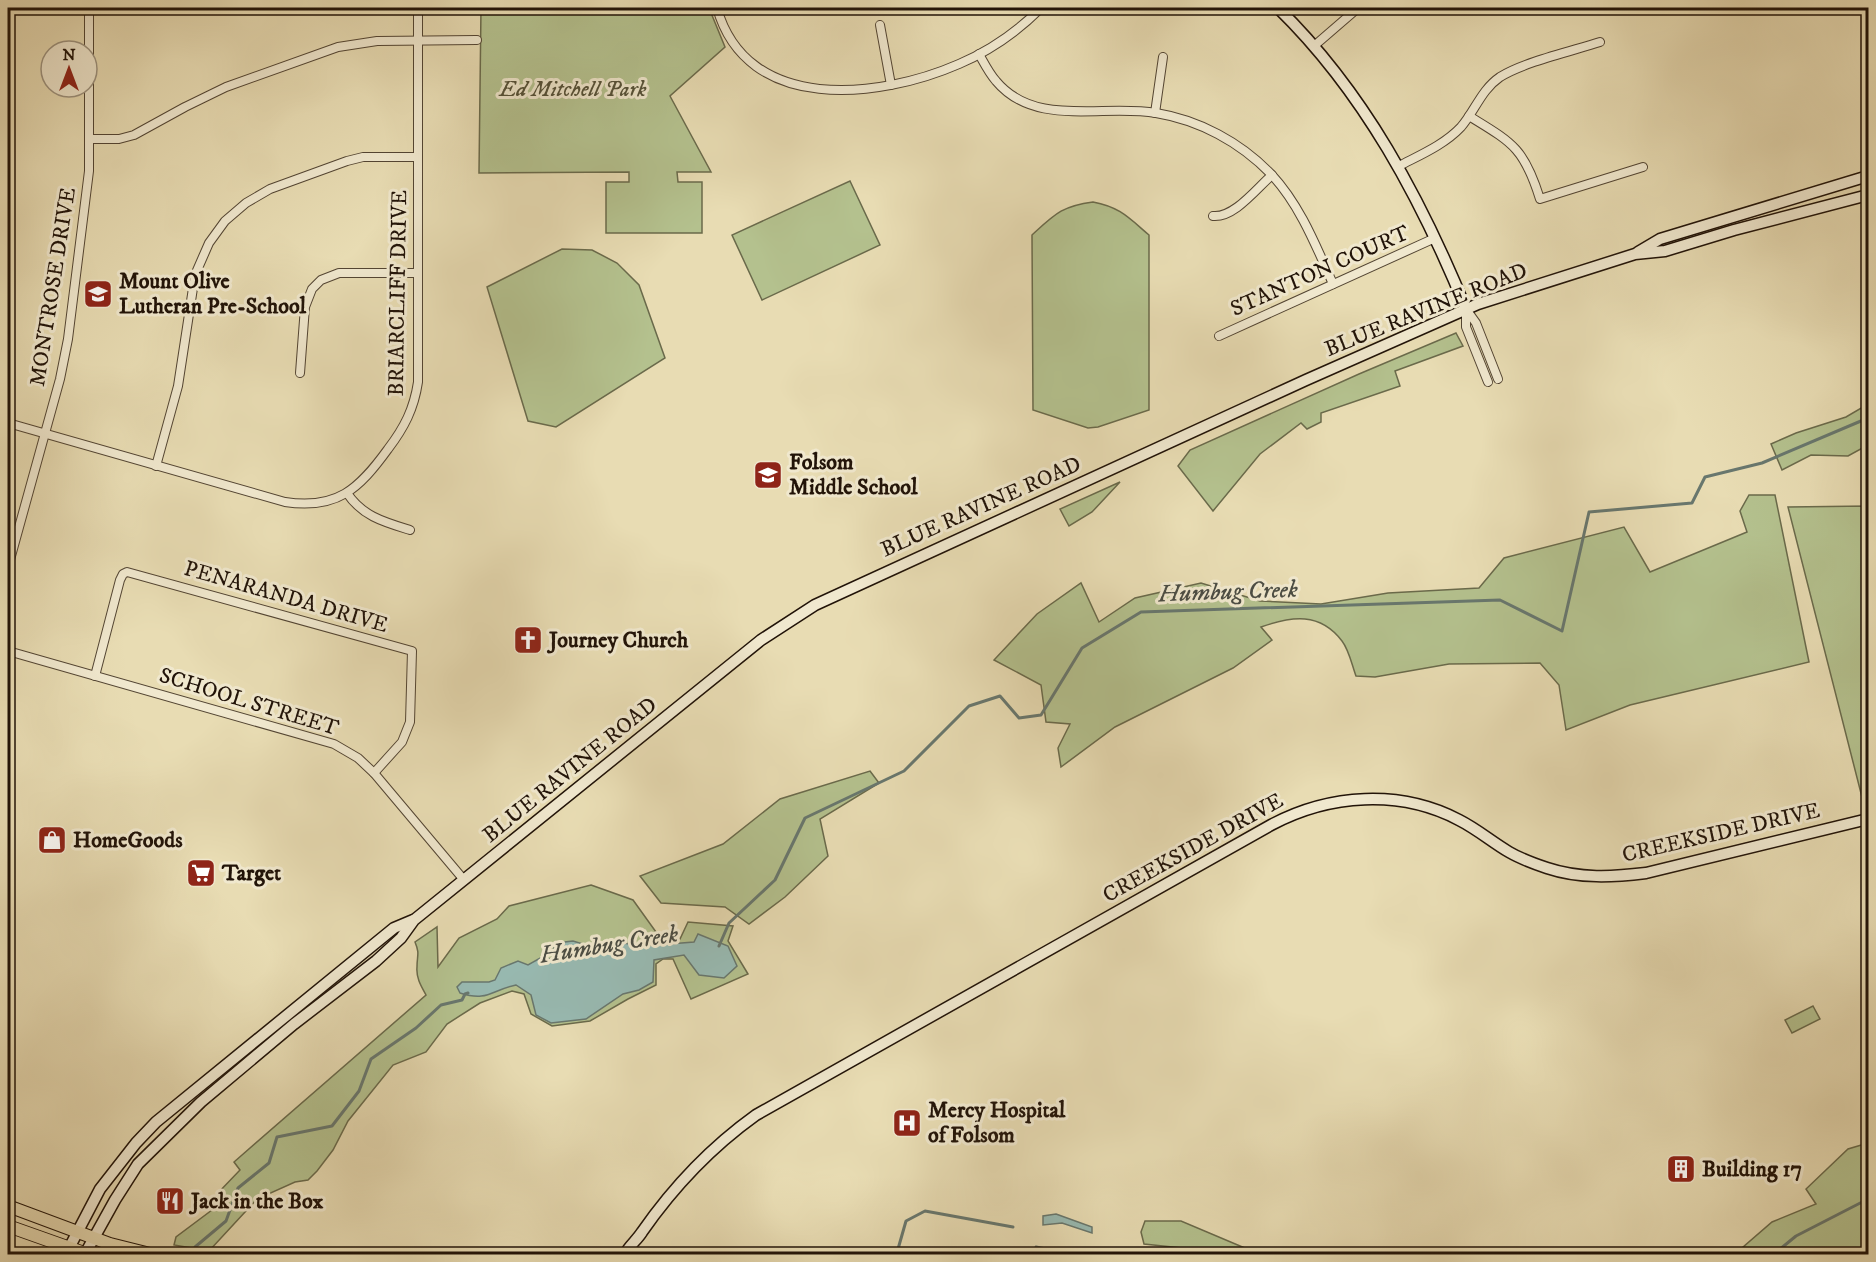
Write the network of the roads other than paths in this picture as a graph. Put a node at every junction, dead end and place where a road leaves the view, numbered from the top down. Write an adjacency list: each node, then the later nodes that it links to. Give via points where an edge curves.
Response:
1 (100, 8): 7 (street)
2 (418, 8): 10 (street, BRIARCLIFF DRIVE)
3 (717, 8): 15 (street, via 726,30 744,55 768,75 820,90)
4 (1041, 8): 13 (street, via 1013,33)
5 (1278, 8): 12 (main road)
6 (1358, 8): 12 (street)
7 (89, 9): 18 (street, MONTROSE DRIVE)
8 (880, 26): 15 (street)
9 (477, 40): 10 (street)
10 (418, 41): 18 (street, via 377,41 323,52 206,96 134,135); 19 (street, BRIARCLIFF DRIVE)
11 (1600, 42): 17 (street, via 1509,72 1488,88)
12 (1314, 46): 20 (main road, via 1358,102)
13 (979, 54): 15 (street, via 929,76); 16 (street, via 1002,88 1031,106)
14 (1163, 57): 16 (street)
15 (891, 85)
16 (1155, 112): 22 (street, via 1214,132)
17 (1469, 116): 20 (street, via 1447,139); 21 (street, via 1519,151 1532,173 1540,199)
18 (90, 139): 36 (street, MONTROSE DRIVE, via 86,205 68,339)
19 (418, 157): 28 (street, BRIARCLIFF DRIVE); 37 (street, via 347,161 270,189 225,221 209,243 195,275 178,386)
20 (1399, 166): 26 (main road)
21 (1643, 167)
22 (1272, 175): 25 (street, via 1230,213); 29 (street, via 1297,207)
23 (1869, 176): 27 (main road, BLUE RAVINE ROAD, via 1660,239)
24 (1869, 195): 27 (main road, BLUE RAVINE ROAD, via 1665,251)
25 (1213, 216)
26 (1435, 238): 29 (street, STANTON COURT); 30 (main road)
27 (1635, 254): 30 (main road, BLUE RAVINE ROAD)
28 (418, 273): 32 (street, via 339,273 316,284 305,307); 38 (street, BRIARCLIFF DRIVE, via 418,382 412,410 370,474)
29 (1333, 284): 31 (street, STANTON COURT)
30 (1466, 309): 33 (street, via 1476,323); 34 (street, via 1466,327); 46 (main road, BLUE RAVINE ROAD, via 815,605 761,640)
31 (1219, 336)
32 (300, 373)
33 (1497, 378)
34 (1488, 382)
35 (8, 423): 36 (street, BRIARCLIFF DRIVE)
36 (45, 434): 37 (street, BRIARCLIFF DRIVE); 40 (street, MONTROSE DRIVE)
37 (156, 466): 38 (street, BRIARCLIFF DRIVE, via 297,504 322,502)
38 (347, 493): 39 (street, via 374,518)
39 (410, 530)
40 (11, 538): 41 (street, MONTROSE DRIVE)
41 (8, 567)
42 (8, 651): 43 (street, SCHOOL STREET)
43 (95, 676): 44 (street, SCHOOL STREET, via 321,739 346,751); 44 (street, PENARANDA DRIVE, via 120,580 128,572 412,651 410,722 402,742)
44 (374, 773): 46 (street, SCHOOL STREET)
45 (1869, 819): 59 (main road, CREEKSIDE DRIVE, via 1655,871 1591,876 1560,871 1510,853 1460,820 1415,804 1365,799 1330,803 1296,813 756,1115 696,1165)
46 (464, 880): 47 (main road, BLUE RAVINE ROAD)
47 (414, 920): 48 (main road, BLUE RAVINE ROAD, via 394,928); 49 (main road, BLUE RAVINE ROAD, via 401,938)
48 (375, 944): 49 (main road, via 376,951 346,976); 50 (main road, BLUE RAVINE ROAD)
49 (340, 990): 51 (main road, BLUE RAVINE ROAD)
50 (207, 1079): 51 (main road, via 203,1090 187,1103); 54 (main road, BLUE RAVINE ROAD, via 136,1143 100,1189)
51 (184, 1119): 55 (main road, BLUE RAVINE ROAD, via 138,1164)
52 (8, 1206): 54 (main road)
53 (8, 1226): 56 (main road)
54 (77, 1232): 55 (main road); 56 (main road, BLUE RAVINE ROAD)
55 (94, 1238): 57 (main road, BLUE RAVINE ROAD); 58 (main road)
56 (67, 1252): 57 (main road)
57 (86, 1254)
58 (150, 1254)
59 (625, 1254)

